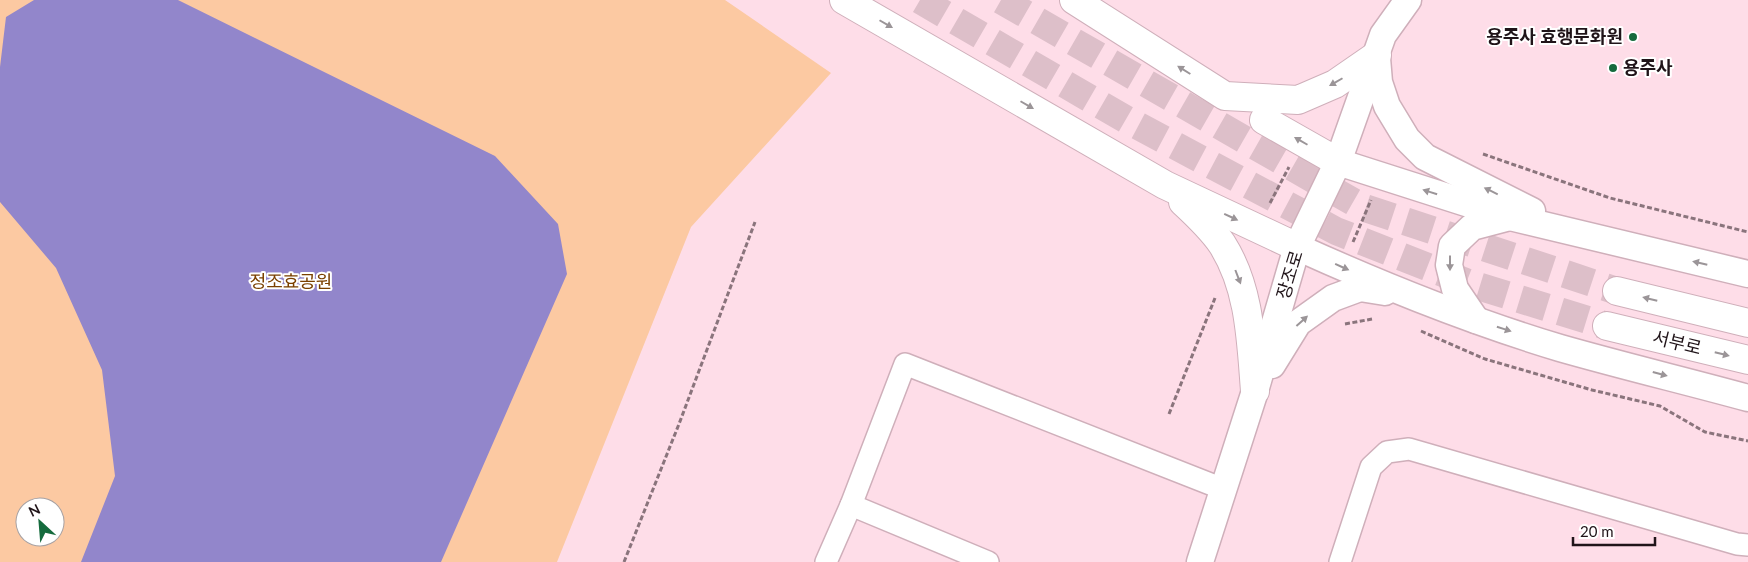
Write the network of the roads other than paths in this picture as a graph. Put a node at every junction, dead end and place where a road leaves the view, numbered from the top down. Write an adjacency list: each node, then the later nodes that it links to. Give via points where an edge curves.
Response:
1 (844, 0): 8 (main road, one-way to 8)
2 (1074, 0): 5 (main road, one-way to 2)
3 (1408, 0): 4 (street, 장조로, via 1384,35)
4 (1377, 56): 5 (main road, one-way to 5, via 1335,84 1298,100); 7 (street, 장조로); 10 (street, one-way to 4, via 1424,158 1407,139 1387,106 1379,82)
5 (1225, 96): 6 (street)
6 (1264, 120): 7 (main road, one-way to 6)
7 (1338, 162): 9 (street, one-way to 7); 11 (street, 장조로)
8 (1165, 185): 11 (main road, one-way to 11); 19 (main road, one-way to 19, via 1209,228 1232,263 1248,316)
9 (1510, 217): 10 (street); 15 (street, one-way to 15, via 1472,227 1452,246 1448,265 1455,289)
10 (1582, 236): 12 (street, one-way to 10)
11 (1297, 247): 14 (street, one-way to 14); 19 (street, 장조로)
12 (1748, 274)
13 (1617, 290): 16 (main road, 서부로, one-way to 13)
14 (1408, 296): 15 (street); 19 (street, one-way to 14, via 1298,323 1333,298 1360,288)
15 (1476, 320): 20 (street, one-way to 20, via 1560,347)
16 (1748, 323)
17 (1607, 326): 18 (main road, 서부로, one-way to 18)
18 (1748, 360)
19 (1255, 390): 21 (street, 장조로)
20 (1748, 398)
21 (1223, 489): 22 (street, via 905,364); 26 (street, 장조로)
22 (851, 505): 24 (street); 25 (street)
23 (1739, 550): 27 (street, via 1409,449 1387,452 1371,467)
24 (826, 562)
25 (988, 562)
26 (1200, 562)
27 (1340, 562)

